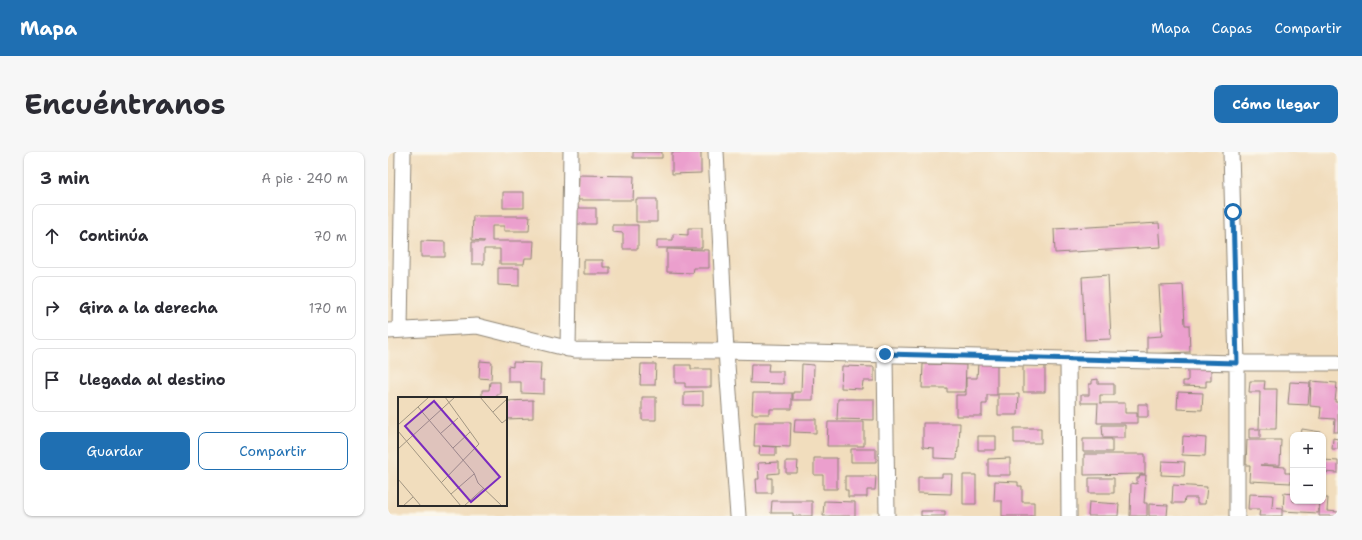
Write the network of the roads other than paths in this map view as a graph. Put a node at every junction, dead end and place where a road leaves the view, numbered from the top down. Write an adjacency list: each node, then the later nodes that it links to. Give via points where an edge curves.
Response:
1 (403, 152): 5 (street)
2 (571, 152): 6 (street)
3 (716, 152): 7 (street)
4 (1231, 152): 10 (street)
5 (394, 330): 6 (street, via 477,326)
6 (568, 349): 7 (street)
7 (726, 351): 8 (street); 12 (street)
8 (885, 354): 9 (street); 13 (street)
9 (1068, 359): 10 (street); 14 (street)
10 (1237, 363): 11 (street); 15 (street)
11 (1338, 363)
12 (738, 516)
13 (888, 516)
14 (1069, 516)
15 (1237, 516)

